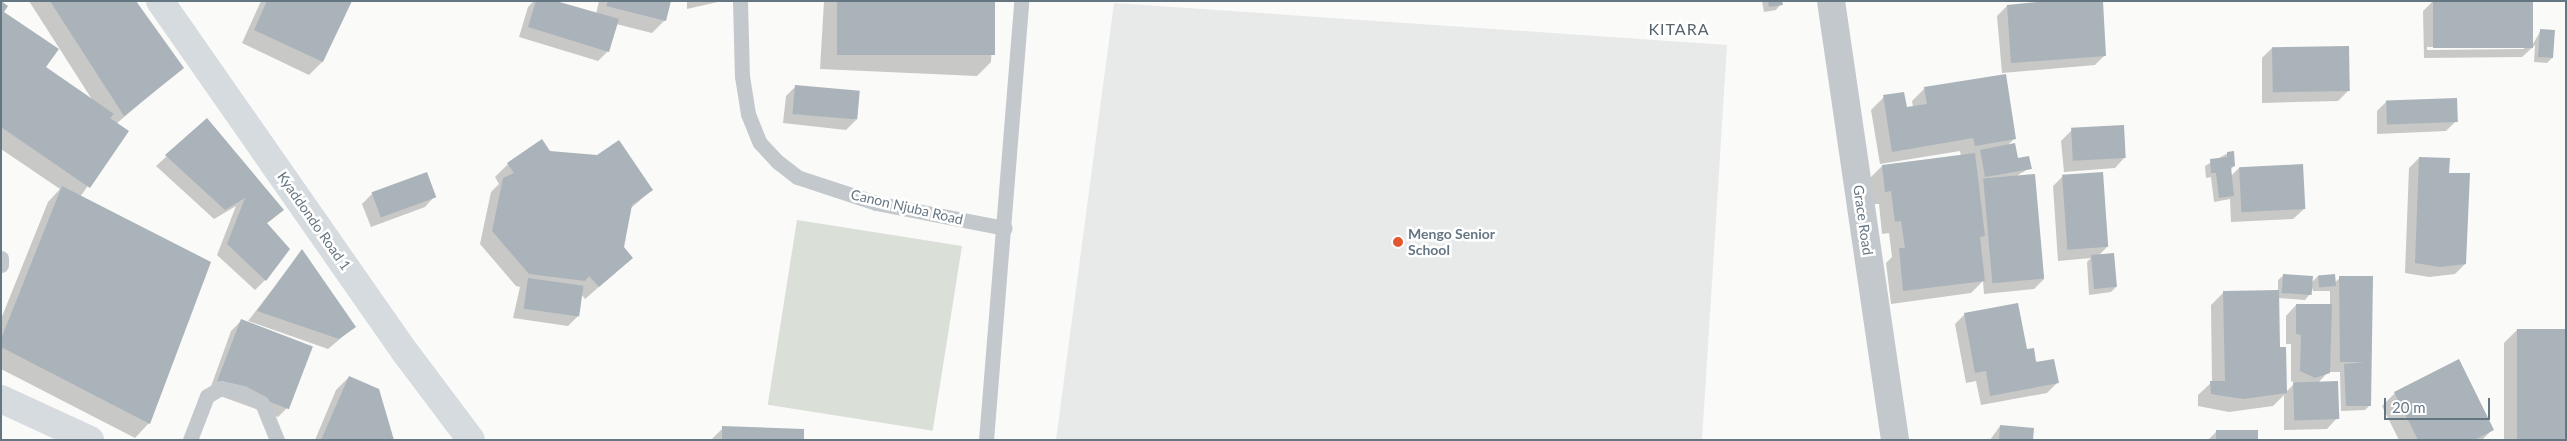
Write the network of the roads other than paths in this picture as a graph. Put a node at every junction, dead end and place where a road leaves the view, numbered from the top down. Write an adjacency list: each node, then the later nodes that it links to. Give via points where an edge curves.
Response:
1 (160, 1): 12 (street, Kyaddondo Road 1, via 405,352)
2 (740, 1): 5 (lane, Canon Njuba Road, via 742,76 748,114 760,142 778,162 797,177 876,203)
3 (1021, 1): 5 (lane)
4 (1837, 6): 14 (street, Grace Road)
5 (1005, 228): 13 (lane)
6 (1, 258): 7 (lane)
7 (1, 265)
8 (1, 399): 9 (street)
9 (90, 440)
10 (190, 440): 11 (lane, via 207,396 221,388 243,393 262,403)
11 (277, 440)
12 (471, 440)
13 (986, 440)
14 (1895, 440)

